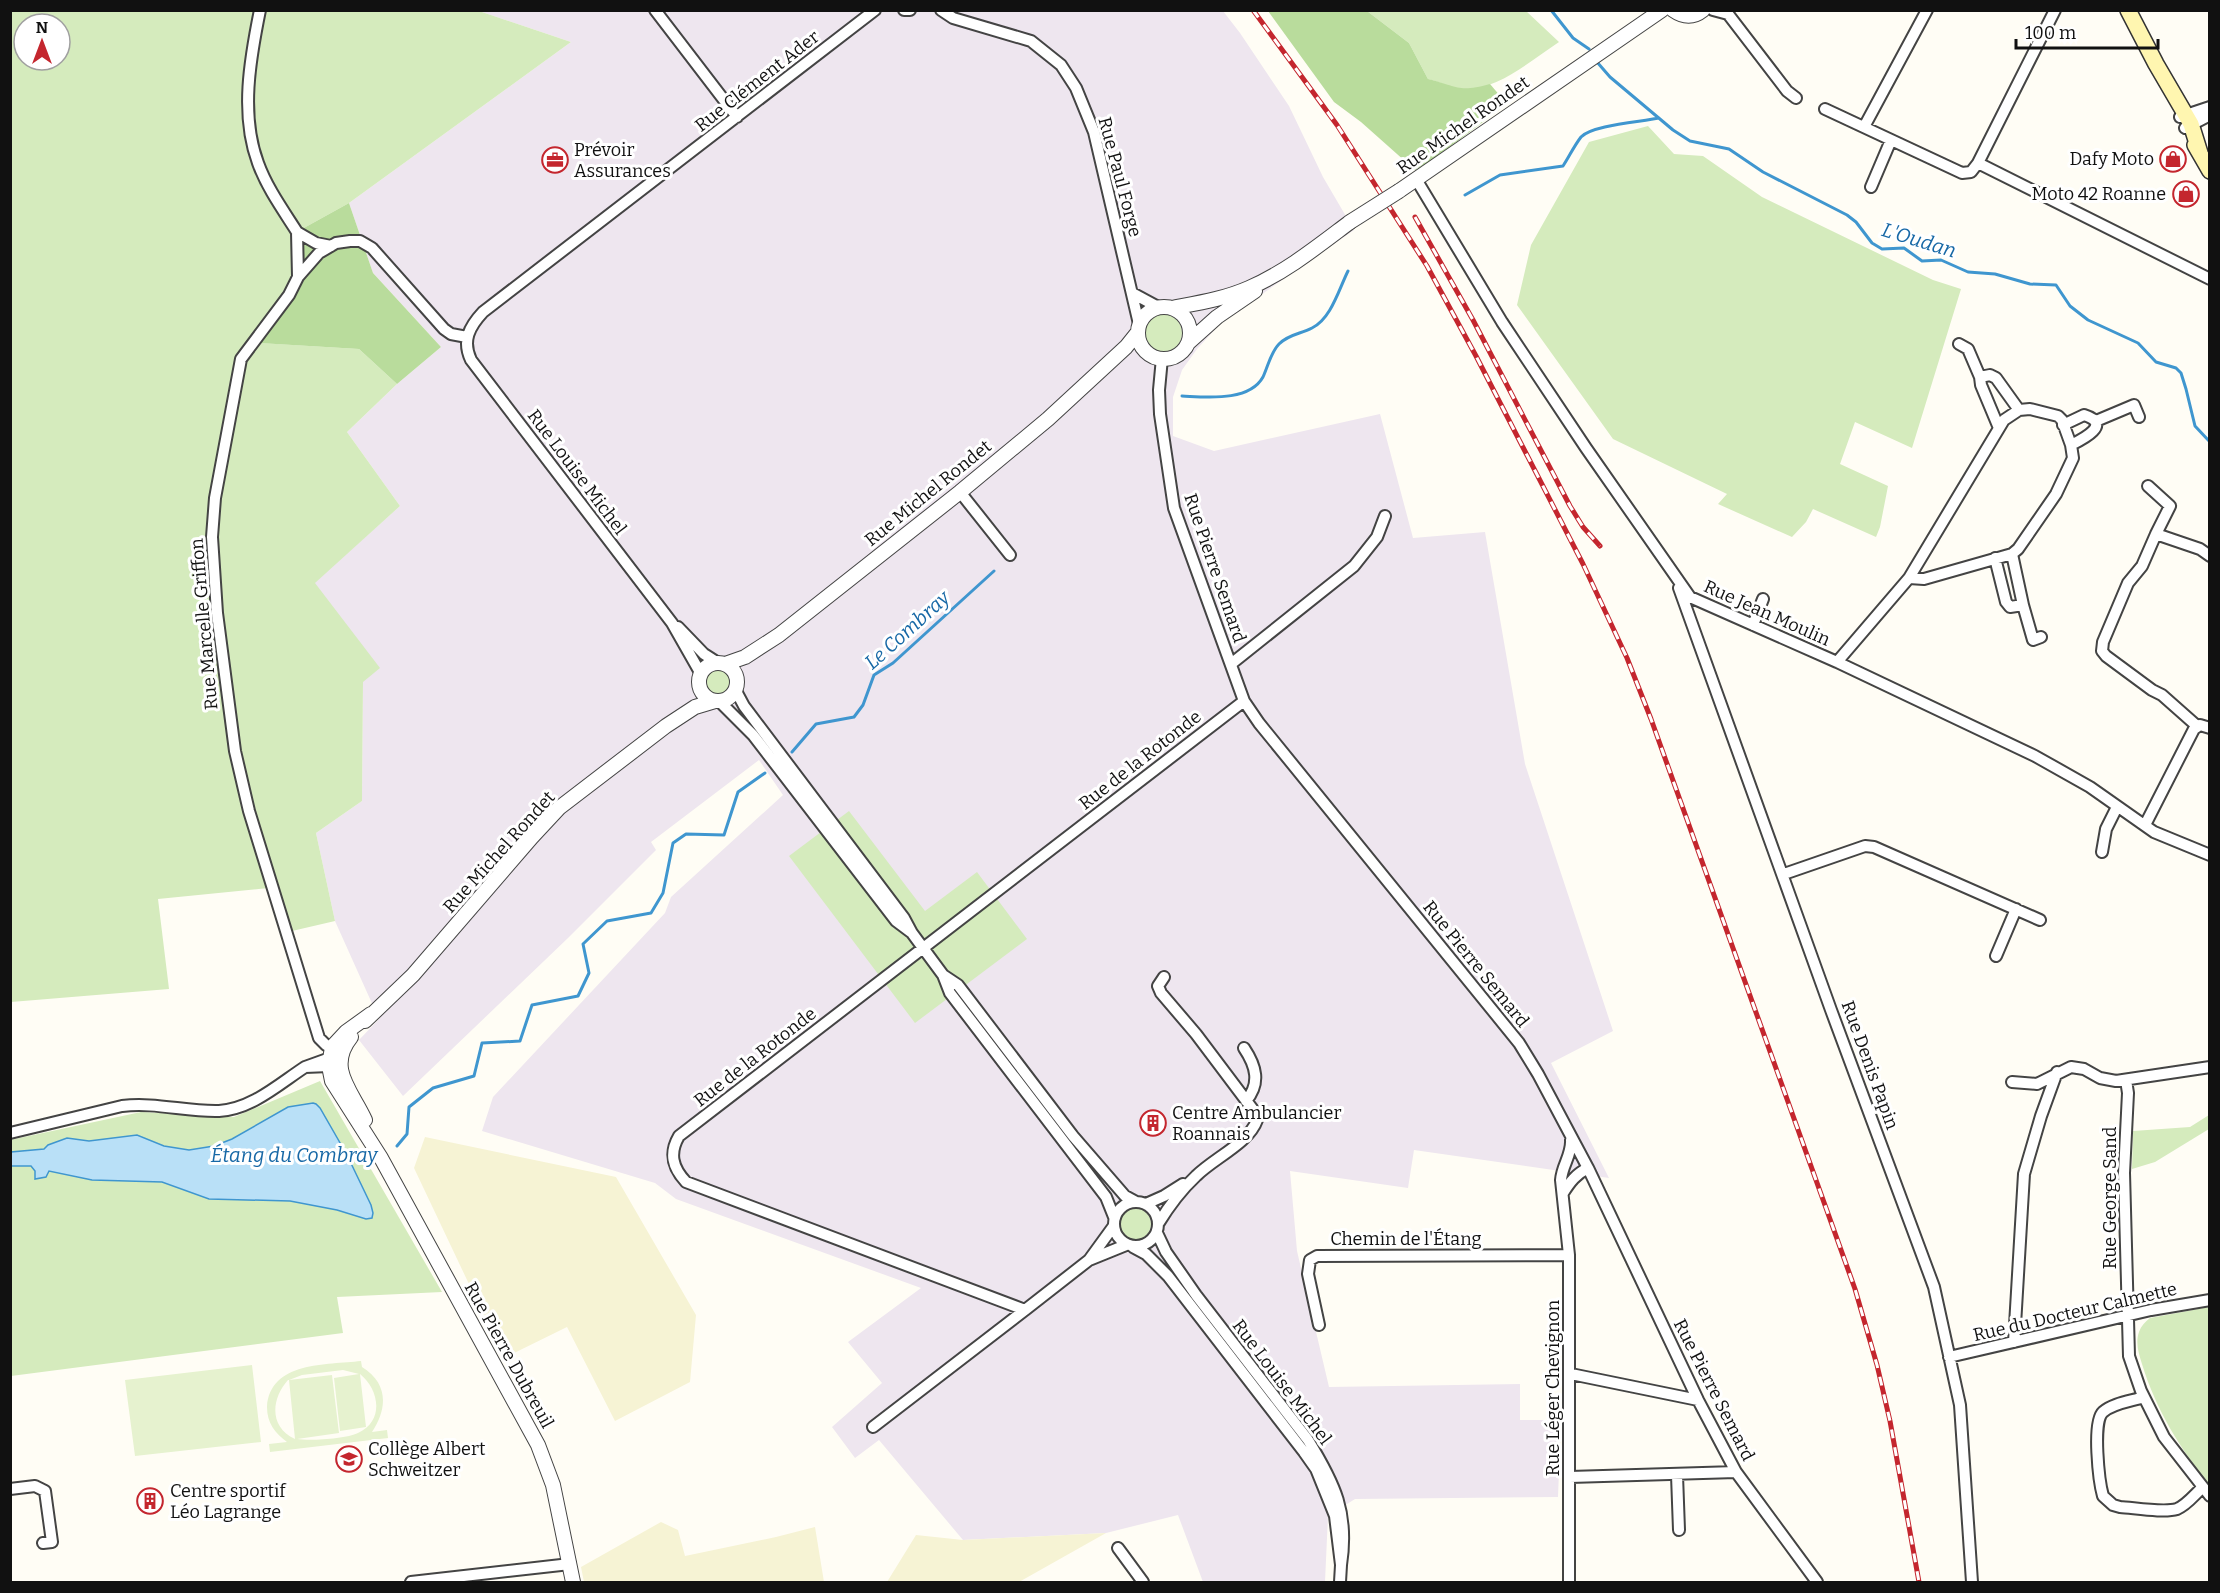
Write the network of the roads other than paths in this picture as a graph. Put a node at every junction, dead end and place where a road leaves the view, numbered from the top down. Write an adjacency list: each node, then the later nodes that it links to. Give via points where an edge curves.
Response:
1 (260, 10): 26 (street, via 249,87 254,151 277,202)
2 (655, 10): 18 (street)
3 (875, 10): 18 (street, Rue Clément Ader)
4 (904, 10): 5 (street)
5 (910, 10)
6 (941, 10): 31 (street, Rue Paul Forge, via 953,18 1030,41 1061,65 1076,88 1094,132)
7 (1662, 10): 24 (street, Rue Michel Rondet)
8 (1673, 10): 9 (street, via 1691,16)
9 (1704, 10)
10 (1713, 10): 14 (street, via 1728,14)
11 (1927, 10): 20 (street)
12 (2055, 10): 22 (street)
13 (2128, 10): 19 (main road)
14 (1796, 98)
15 (2210, 107): 19 (street)
16 (1825, 109): 20 (street)
17 (2210, 115): 19 (street)
18 (737, 117): 35 (street, Rue Clément Ader, via 483,312)
19 (2185, 121): 23 (main road)
20 (1864, 127): 21 (street)
21 (1891, 140): 22 (street, via 1962,173 1971,172); 25 (street)
22 (1978, 163): 30 (street)
23 (2210, 171)
24 (1416, 179): 28 (street, Rue Michel Rondet, bridge); 55 (street, Rue Jean Moulin, via 1503,322)
25 (1871, 187)
26 (297, 232): 27 (street); 29 (street)
27 (331, 246): 29 (street, Rue Marcelle Griffon, via 319,253); 35 (street, via 360,241 372,248 444,329)
28 (1284, 268): 33 (street, Rue Michel Rondet, via 1250,288); 36 (street, Rue Michel Rondet)
29 (298, 277): 86 (street, Rue Marcelle Griffon, via 241,359 215,498 212,537 217,613 235,752 249,812 319,1038)
30 (2210, 279)
31 (1132, 293): 32 (street); 34 (street, Rue Paul Forge)
32 (1158, 307): 33 (street); 34 (street, via 1144,316)
33 (1172, 308): 36 (street, via 1187,320)
34 (1139, 328): 38 (street, via 1140,344); 39 (street, Rue Michel Rondet, via 1126,347)
35 (467, 337): 59 (street, Rue Louise Michel, via 471,360)
36 (1188, 343): 38 (street, via 1178,354)
37 (1959, 344): 40 (street, via 1968,349)
38 (1155, 356): 39 (street, Rue Michel Rondet, via 1127,353); 65 (street, Rue Pierre Semard, via 1174,508)
39 (1096, 375): 48 (street, Rue Michel Rondet)
40 (1980, 377): 41 (street, via 1996,378); 45 (street)
41 (2019, 410): 44 (street, via 2058,416); 45 (street)
42 (2139, 417): 43 (street, via 2134,405)
43 (2096, 422): 44 (street, via 2084,415); 46 (street, via 2092,434)
44 (2063, 425): 46 (street)
45 (1999, 428): 56 (street)
46 (2072, 445): 51 (street, via 2073,458 2056,494)
47 (2148, 486): 50 (street, via 2170,506)
48 (960, 492): 52 (street); 61 (street, Rue Michel Rondet)
49 (1385, 516): 65 (street, via 1377,537 1354,566)
50 (2156, 534): 53 (street); 71 (street, via 2142,566 2128,583 2102,651)
51 (2012, 554): 54 (street); 58 (street)
52 (1010, 555)
53 (2210, 556)
54 (1995, 558): 56 (street, via 1924,579); 58 (street, via 2006,603 2010,607)
55 (1674, 574): 60 (street, Rue Jean Moulin, via 1690,597); 77 (street, Rue Denis Papin)
56 (1910, 579): 63 (street)
57 (1763, 599): 60 (street)
58 (2023, 605): 62 (street, via 2033,640)
59 (672, 622): 64 (street, Rue Louise Michel, via 704,654); 66 (street, Rue Louise Michel)
60 (1753, 625): 63 (street, Rue Jean Moulin)
61 (779, 635): 64 (street, Rue Michel Rondet, via 745,657); 67 (street, Rue Michel Rondet, via 749,664)
62 (2041, 637)
63 (1837, 662): 73 (street, Rue Jean Moulin, via 2035,756)
64 (722, 663): 66 (street, via 708,666); 67 (street, via 735,672)
65 (1231, 664): 68 (street, Rue Pierre Semard)
66 (700, 680): 69 (street, via 705,696); 70 (street, Rue Michel Rondet, via 689,702)
67 (737, 688): 69 (street, via 732,696); 80 (street, via 744,706)
68 (1244, 701): 81 (street, Rue de la Rotonde); 93 (street, Rue Pierre Semard, via 1519,1043)
69 (717, 702): 70 (street, Rue Michel Rondet, via 695,707); 80 (street, via 753,735 896,921)
70 (666, 726): 86 (street, Rue Michel Rondet, via 559,808 413,975)
71 (2197, 726): 72 (street); 74 (street)
72 (2210, 728)
73 (2117, 807): 74 (street, Rue Jean Moulin); 75 (street, via 2106,829)
74 (2145, 825): 76 (street, Rue Jean Moulin)
75 (2102, 852)
76 (2210, 855)
77 (1784, 874): 78 (street, via 1865,846 1874,847); 110 (street, Rue Denis Papin, via 1934,1287)
78 (2016, 909): 79 (street); 82 (street)
79 (2040, 920)
80 (912, 933): 81 (street)
81 (922, 949): 83 (street); 106 (street, Rue de la Rotonde, via 679,1136 673,1161 686,1182)
82 (1996, 956)
83 (943, 975): 99 (street, via 958,985 1080,1145 1125,1196); 100 (street, via 950,993 1106,1197)
84 (1164, 977): 91 (street, via 1158,986 1161,993)
85 (1245, 1048): 91 (street, via 1254,1064 1256,1083)
86 (334, 1055): 92 (street, via 305,1067 256,1100 237,1107 220,1111 122,1106); 94 (street, Rue Pierre Dubreuil); 94 (street, Rue Pierre Dubreuil, via 332,1081)
87 (2210, 1067): 89 (street)
88 (2058, 1072): 89 (street, via 2077,1067 2107,1080); 90 (street, via 2037,1084); 109 (street, via 2024,1173)
89 (2126, 1080): 107 (street, Rue George Sand)
90 (2012, 1082)
91 (1246, 1101): 97 (street, via 1257,1120 1251,1132)
92 (10, 1133)
93 (1570, 1137): 95 (street, Rue Léger Chevignon); 96 (street, Rue Pierre Semard)
94 (381, 1158): 123 (street, Rue Pierre Dubreuil, via 538,1445 553,1485)
95 (1567, 1160): 96 (street); 98 (street, Rue Léger Chevignon, via 1562,1168)
96 (1588, 1168): 98 (street); 113 (street, Rue Pierre Semard)
97 (1196, 1175): 99 (street, via 1164,1196); 101 (street, via 1170,1205)
98 (1563, 1193): 103 (street, Rue Léger Chevignon)
99 (1141, 1203): 100 (street, via 1122,1206); 101 (street, via 1155,1212)
100 (1113, 1222): 102 (street, via 1115,1234); 104 (street)
101 (1157, 1228): 102 (street, via 1147,1244); 124 (street, Rue Louise Michel, via 1166,1252 1196,1295 1323,1464 1342,1517 1345,1539)
102 (1129, 1246): 104 (street); 124 (street, Rue Louise Michel, via 1146,1254 1168,1276 1305,1452 1335,1516)
103 (1569, 1255): 108 (street, Chemin de l'Étang, via 1317,1256 1310,1260 1308,1274); 111 (street, Rue Léger Chevignon)
104 (1089, 1260): 106 (street)
105 (2210, 1300): 107 (street, Rue du Docteur Calmette)
106 (1025, 1310): 114 (street)
107 (2128, 1316): 109 (street, Rue du Docteur Calmette); 112 (street, Rue George Sand, via 2129,1356)
108 (1319, 1325)
109 (2014, 1342): 110 (street, Rue du Docteur Calmette)
110 (1949, 1357): 131 (street, Rue Denis Papin, via 1960,1405)
111 (1570, 1374): 113 (street); 117 (street, Rue Léger Chevignon)
112 (2144, 1397): 119 (street, Rue George Sand, via 2164,1437); 119 (street, via 2111,1407 2100,1417 2097,1432 2103,1496 2120,1507 2168,1510)
113 (1698, 1400): 115 (street, Rue Pierre Semard)
114 (873, 1427)
115 (1736, 1472): 116 (street); 130 (street, Rue Pierre Semard)
116 (1677, 1475): 117 (street); 120 (street)
117 (1570, 1477): 129 (street, Rue Léger Chevignon)
118 (10, 1489): 121 (street, via 35,1486 45,1491 52,1542)
119 (2206, 1492)
120 (1679, 1530)
121 (43, 1544)
122 (1118, 1548): 127 (street)
123 (570, 1564): 125 (street); 126 (street, Rue Pierre Dubreuil)
124 (1341, 1565): 128 (street, Rue Louise Michel)
125 (411, 1582)
126 (573, 1582)
127 (1143, 1582)
128 (1340, 1582)
129 (1569, 1582)
130 (1817, 1582)
131 (1972, 1582)

